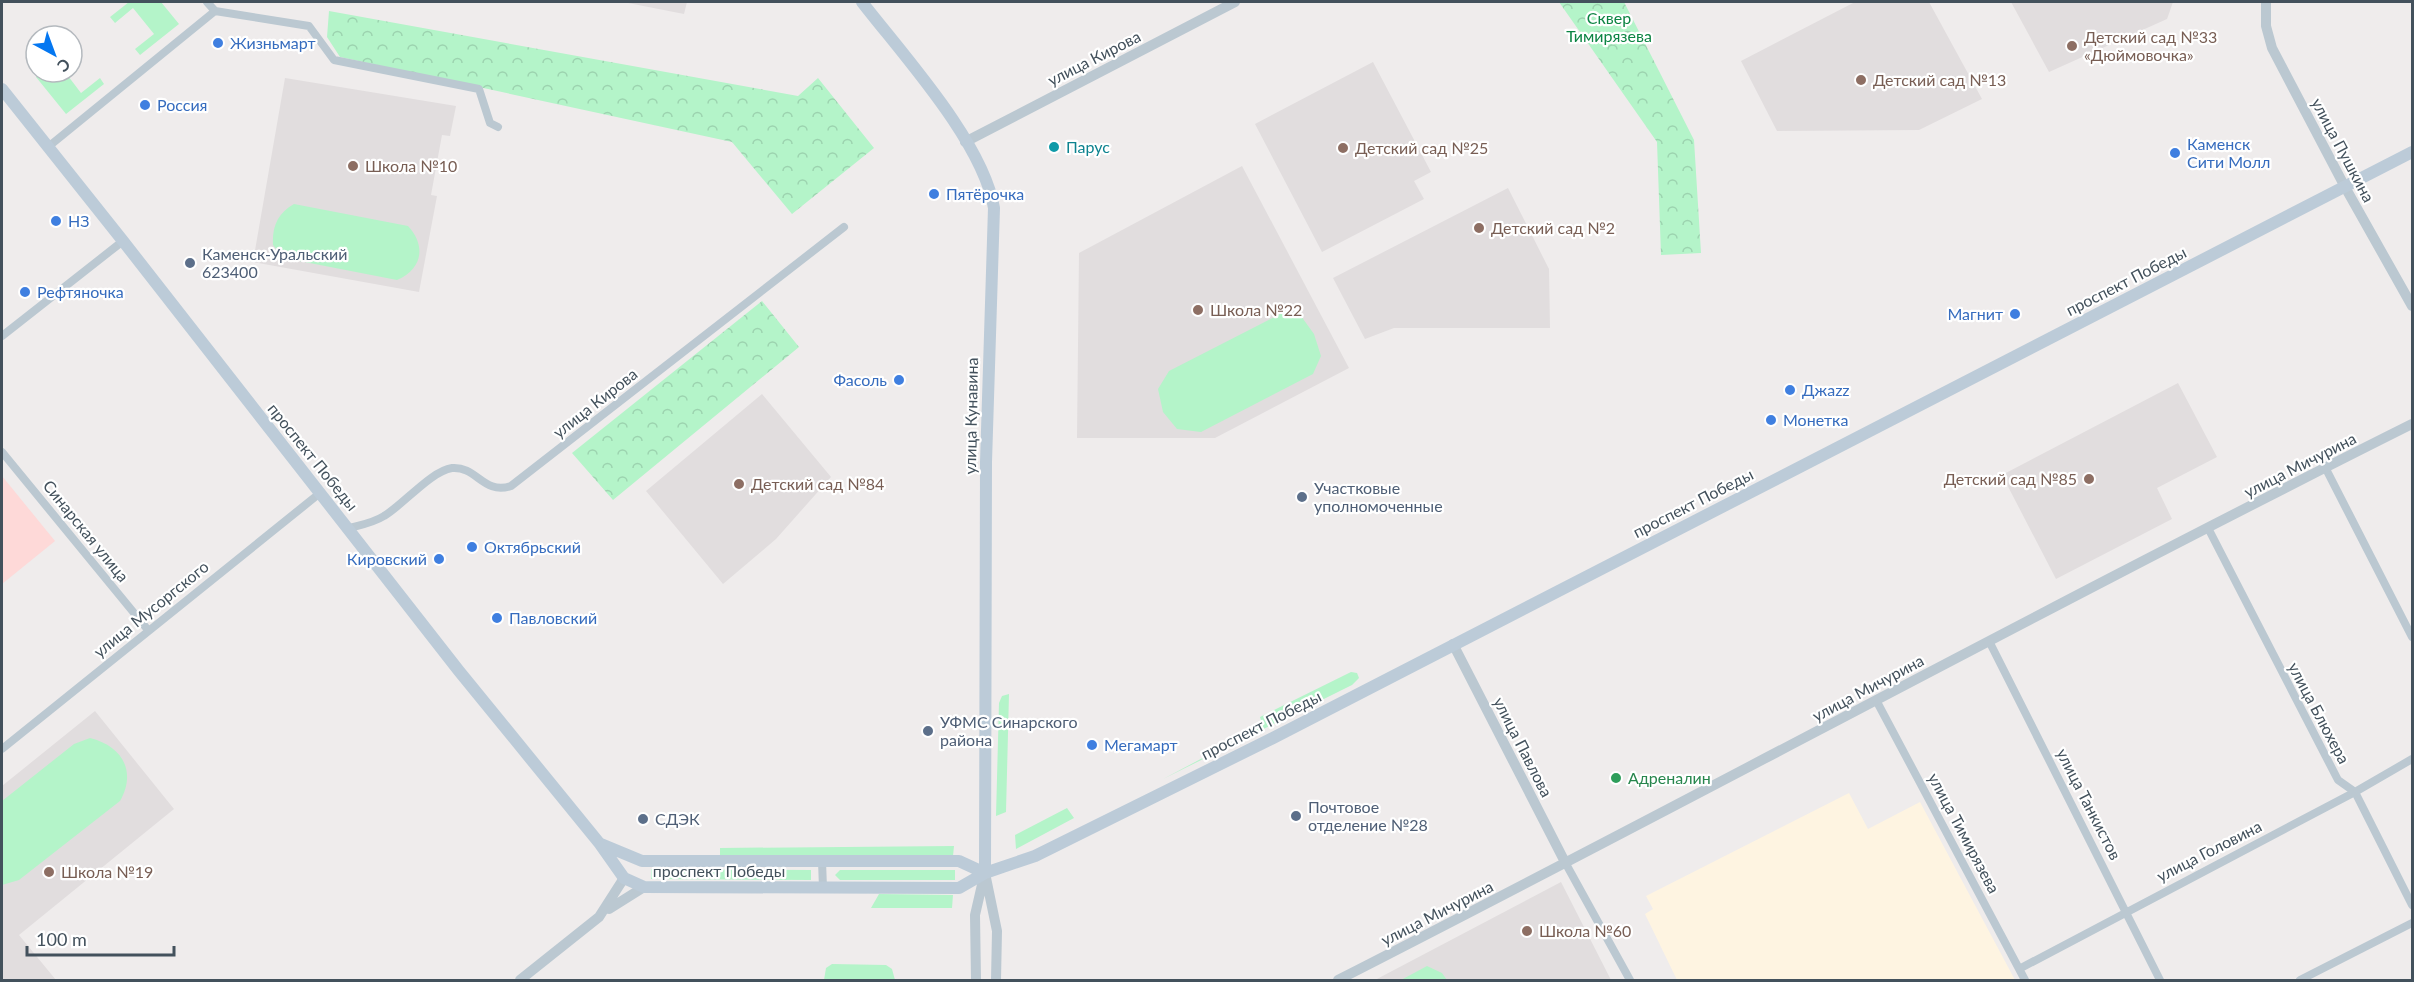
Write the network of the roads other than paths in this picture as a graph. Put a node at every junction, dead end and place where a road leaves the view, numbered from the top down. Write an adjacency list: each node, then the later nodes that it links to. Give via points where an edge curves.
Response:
1 (207, 2): 5 (street)
2 (862, 2): 8 (main road, улица Кунавина, via 944,108)
3 (1235, 2): 8 (street, улица Кирова)
4 (2266, 2): 11 (street, улица Пушкина, via 2266,26 2272,48)
5 (215, 11): 7 (street, via 309,26 334,60 479,89 490,123); 9 (street)
6 (2, 89): 9 (main road, проспект Победы)
7 (498, 128)
8 (965, 142): 34 (main road, улица Кунавина, via 991,191 993,208 986,462)
9 (48, 147): 13 (main road, проспект Победы)
10 (2412, 152): 11 (main road, проспект Победы)
11 (2345, 187): 14 (street, улица Пушкина); 25 (main road, проспект Победы)
12 (844, 227): 20 (street, улица Кирова, via 511,486 490,487 468,471 453,468 439,473 386,515)
13 (123, 241): 15 (street); 19 (main road, проспект Победы)
14 (2412, 306)
15 (2, 336)
16 (2411, 425): 18 (street, улица Мичурина)
17 (2, 452): 22 (street, Синарская улица)
18 (2326, 469): 21 (street, улица Мичурина); 23 (street)
19 (320, 493): 20 (main road, проспект Победы); 22 (street, улица Мусоргского)
20 (349, 528): 30 (main road, проспект Победы)
21 (2208, 528): 24 (street, улица Мичурина); 29 (street, улица Блюхера, via 2338,780)
22 (148, 630): 27 (street, улица Мусоргского)
23 (2412, 637)
24 (1989, 641): 26 (street, улица Мичурина); 39 (street, улица Танкистов)
25 (1453, 644): 33 (street, улица Павлова); 34 (main road, проспект Победы, via 1035,856)
26 (1876, 700): 33 (street, улица Мичурина); 42 (street, улица Тимирязева)
27 (2, 749)
28 (2412, 759): 29 (street, улица Головина)
29 (2355, 792): 38 (street, улица Блюхера); 39 (street, улица Головина)
30 (600, 844): 31 (main road, проспект Победы); 35 (main road, проспект Победы)
31 (642, 861): 32 (main road, проспект Победы); 35 (main road)
32 (822, 861): 34 (main road, проспект Победы, via 959,861); 37 (street)
33 (1566, 864): 46 (street, улица Мичурина); 47 (street)
34 (985, 873): 37 (main road, проспект Победы, via 959,888); 44 (street, улица Кунавина, via 975,915); 45 (street, улица Кунавина, via 997,931)
35 (624, 878): 36 (main road, проспект Победы); 40 (street)
36 (644, 887): 37 (main road, проспект Победы); 40 (street)
37 (823, 888)
38 (2412, 905)
39 (2126, 911): 42 (street, улица Головина); 49 (street, улица Танкистов)
40 (599, 917): 43 (street)
41 (2412, 923): 50 (street)
42 (2019, 969): 48 (street, улица Тимирязева)
43 (520, 981)
44 (976, 981)
45 (996, 981)
46 (1338, 981)
47 (1630, 981)
48 (2025, 981)
49 (2160, 981)
50 (2300, 981)

